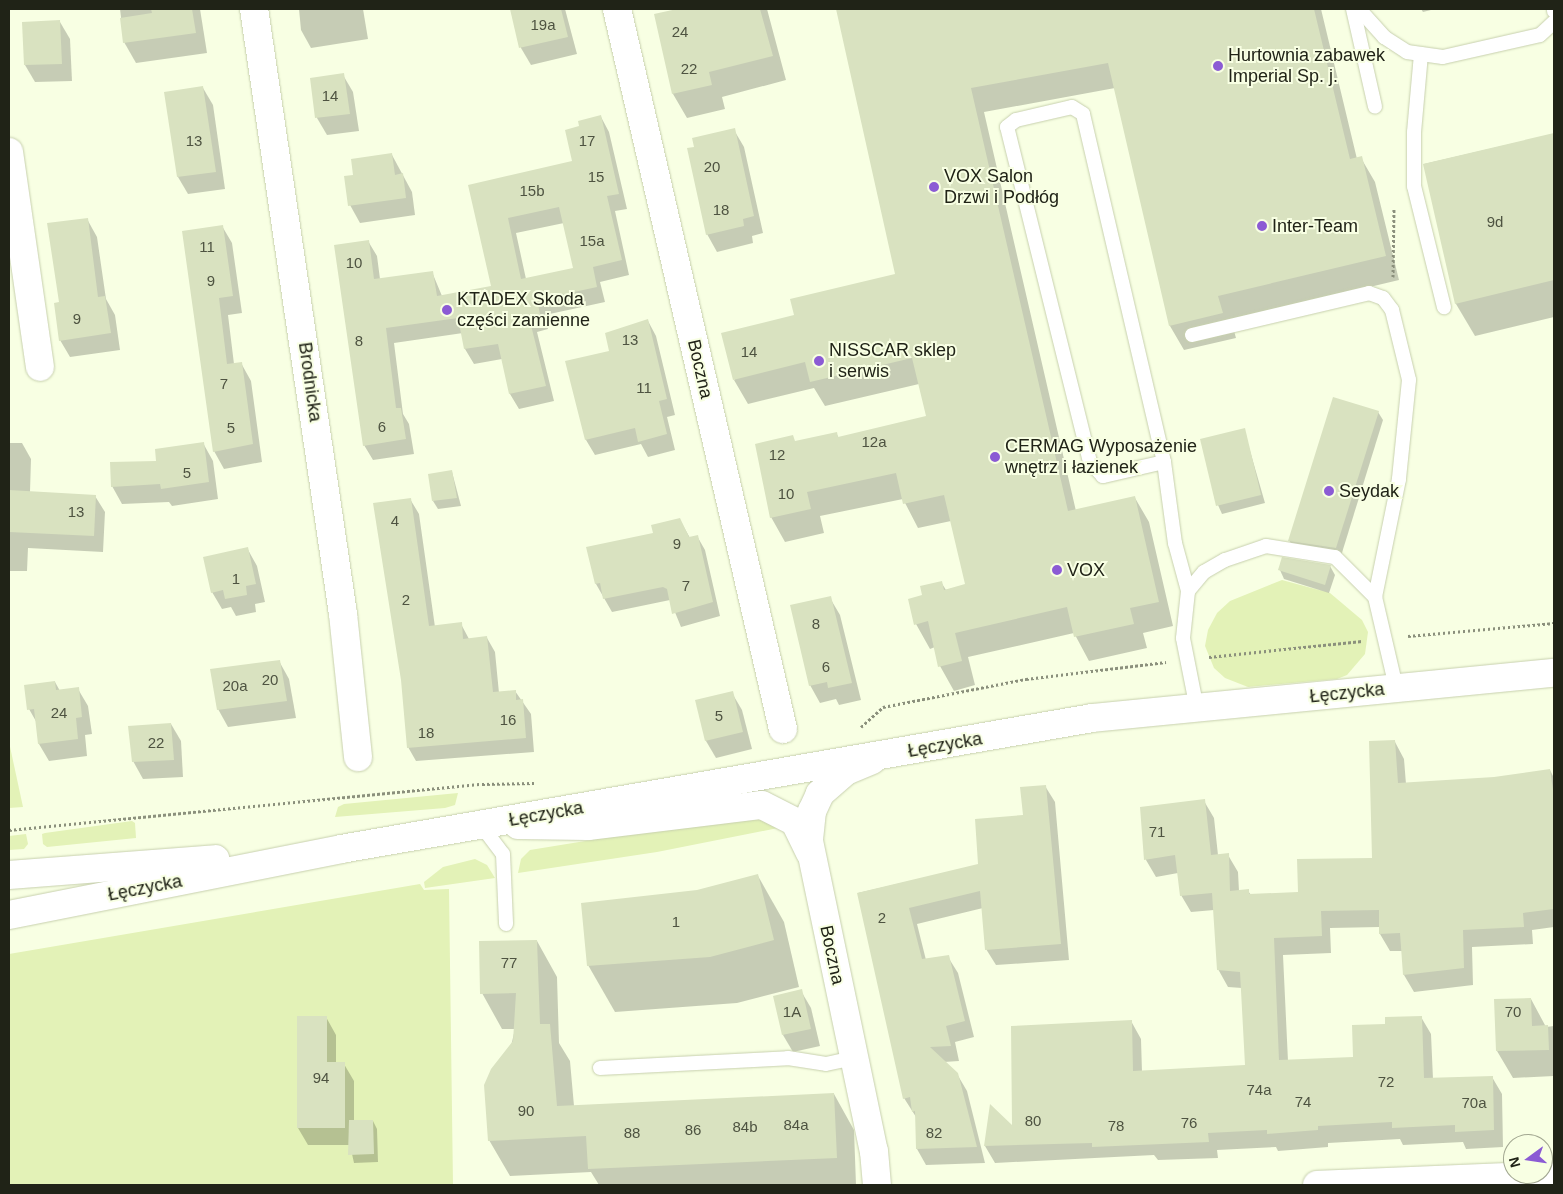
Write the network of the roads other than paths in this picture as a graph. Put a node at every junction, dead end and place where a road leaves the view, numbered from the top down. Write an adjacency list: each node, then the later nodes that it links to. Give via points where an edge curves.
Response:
1 (254, 9): 19 (street, Brodnicka, via 344,614)
2 (617, 9): 18 (street, Boczna)
3 (1353, 9): 7 (lane)
4 (1359, 9): 6 (lane, via 1384,37 1407,52)
5 (1554, 22): 6 (lane, via 1540,35 1443,57)
6 (1420, 54): 9 (lane, via 1414,186)
7 (1375, 107)
8 (9, 152): 11 (street)
9 (1444, 307)
10 (1192, 335): 14 (lane, via 1369,293 1383,298 1392,310 1409,380 1399,479)
11 (40, 367)
12 (1164, 462): 12 (lane, via 1083,114 1072,107 1016,120 1007,127 1090,462 1103,476); 13 (lane, via 1175,543)
13 (1188, 591): 14 (lane, via 1204,572 1225,560 1266,546 1335,556); 17 (lane, via 1183,638)
14 (1375, 598): 16 (lane)
15 (1554, 673): 16 (street, Łęczycka)
16 (1396, 687): 17 (street, Łęczycka)
17 (1197, 709): 20 (street, Łęczycka, via 1092,718)
18 (783, 729)
19 (358, 757)
20 (878, 757): 21 (street, Łęczycka); 22 (street, via 831,782)
21 (773, 775): 22 (street, via 794,779 802,787); 23 (street, Łęczycka)
22 (812, 811): 25 (street, Boczna)
23 (481, 825): 24 (street, Łęczycka); 25 (street, via 588,826 762,805 795,822); 28 (lane, via 503,854)
24 (341, 849): 26 (street, Łęczycka); 27 (street, Łęczycka)
25 (810, 854): 29 (street, Boczna)
26 (9, 875)
27 (9, 915)
28 (506, 924)
29 (854, 1058): 30 (lane, via 826,1064 788,1058); 32 (street, Boczna, via 874,1151)
30 (600, 1068)
31 (1554, 1175): 33 (street)
32 (877, 1185)
33 (1316, 1185)

